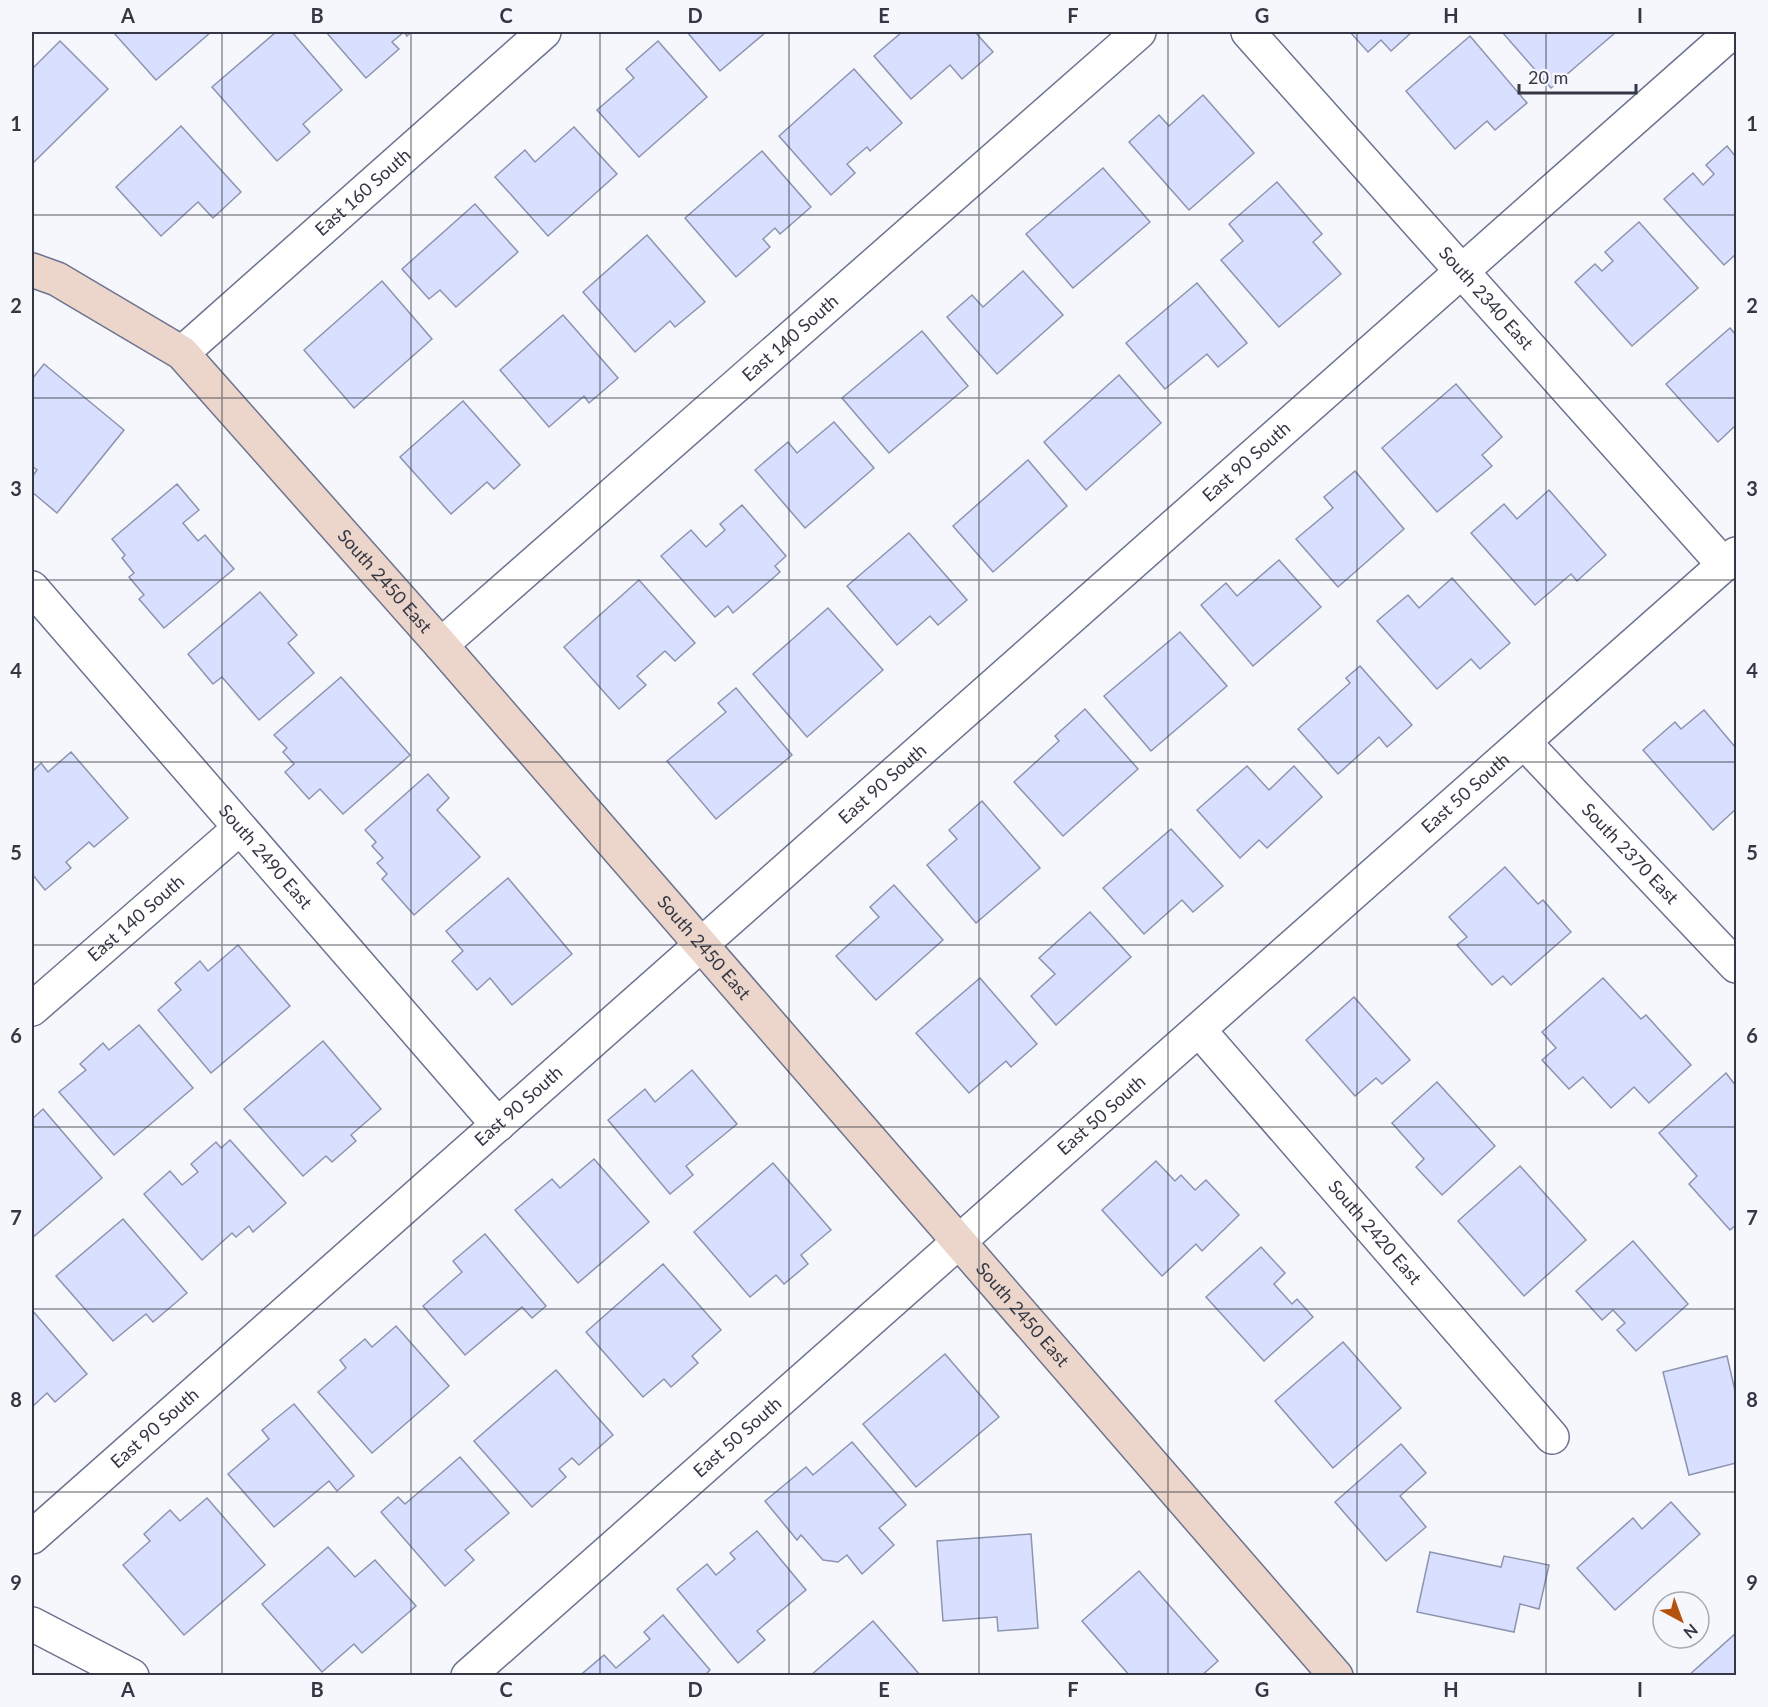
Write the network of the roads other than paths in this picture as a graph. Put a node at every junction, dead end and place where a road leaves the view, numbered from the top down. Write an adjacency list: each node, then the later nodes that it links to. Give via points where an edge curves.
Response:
1 (544, 32): 7 (street, East 160 South)
2 (1139, 32): 10 (street, East 140 South)
3 (1248, 32): 6 (street, South 2340 East)
4 (1732, 32): 6 (street, East 90 South)
5 (32, 270): 7 (street, South 2450 East, via 57,279)
6 (1462, 272): 8 (street, South 2340 East); 13 (street, East 90 South)
7 (182, 353): 10 (street, South 2450 East)
8 (1730, 560): 11 (street, East 50 South)
9 (32, 588): 12 (street, South 2490 East)
10 (441, 645): 13 (street, South 2450 East)
11 (1524, 742): 14 (street, South 2370 East); 16 (street, East 50 South)
12 (240, 828): 15 (street, East 140 South); 17 (street, South 2490 East)
13 (700, 944): 17 (street, East 90 South); 18 (street, South 2450 East)
14 (1737, 966)
15 (32, 1009)
16 (1199, 1030): 18 (street, East 50 South); 19 (street, South 2420 East)
17 (498, 1125): 20 (street, East 90 South)
18 (959, 1242): 23 (street, East 50 South); 24 (street, South 2450 East)
19 (1552, 1437)
20 (32, 1537)
21 (32, 1624): 22 (street)
22 (132, 1676)
23 (468, 1676)
24 (1336, 1676)

